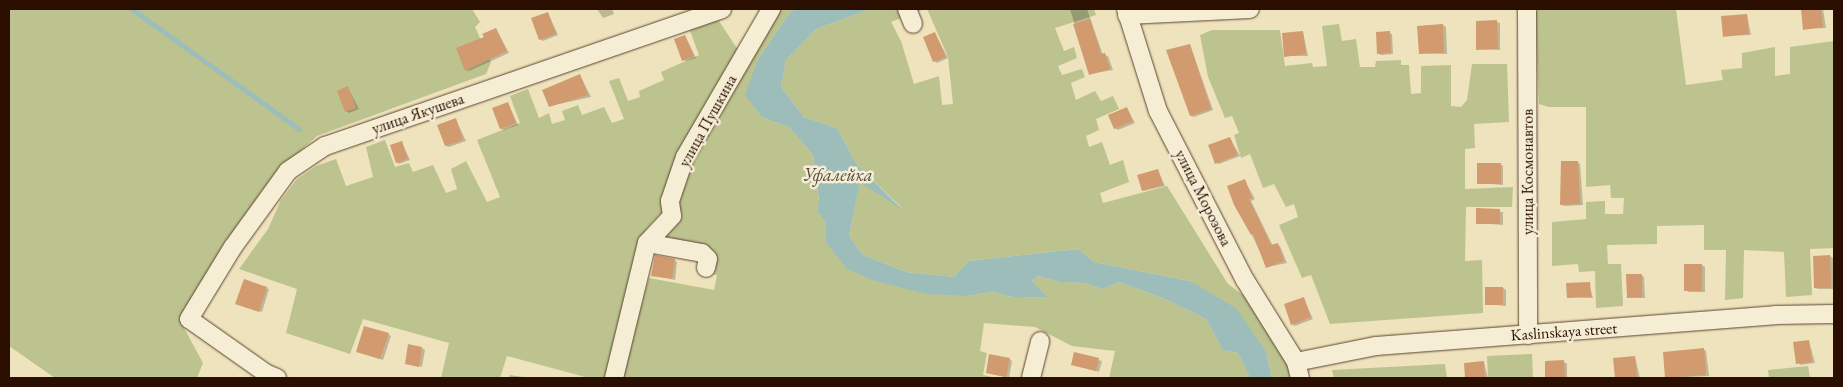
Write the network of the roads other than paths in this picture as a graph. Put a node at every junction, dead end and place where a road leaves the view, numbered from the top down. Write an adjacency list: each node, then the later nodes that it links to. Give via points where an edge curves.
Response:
1 (722, 9): 12 (street, улица Якушева, via 325,146 288,171 233,247 189,319)
2 (771, 9): 6 (street, улица Пушкина, via 685,157 670,201 672,216)
3 (1250, 9): 5 (street)
4 (1527, 9): 9 (street, улица Космонавтов)
5 (1127, 12): 11 (street, улица Морозова, via 1158,111 1245,280)
6 (647, 243): 7 (street, via 702,253 708,259); 13 (street, улица Пушкина)
7 (706, 268)
8 (1834, 314): 9 (street, Kaslinskaya street, via 1775,315)
9 (1528, 335): 11 (street, Kaslinskaya street, via 1376,346)
10 (1040, 341): 14 (street)
11 (1298, 370)
12 (277, 378)
13 (614, 378)
14 (1031, 378)

